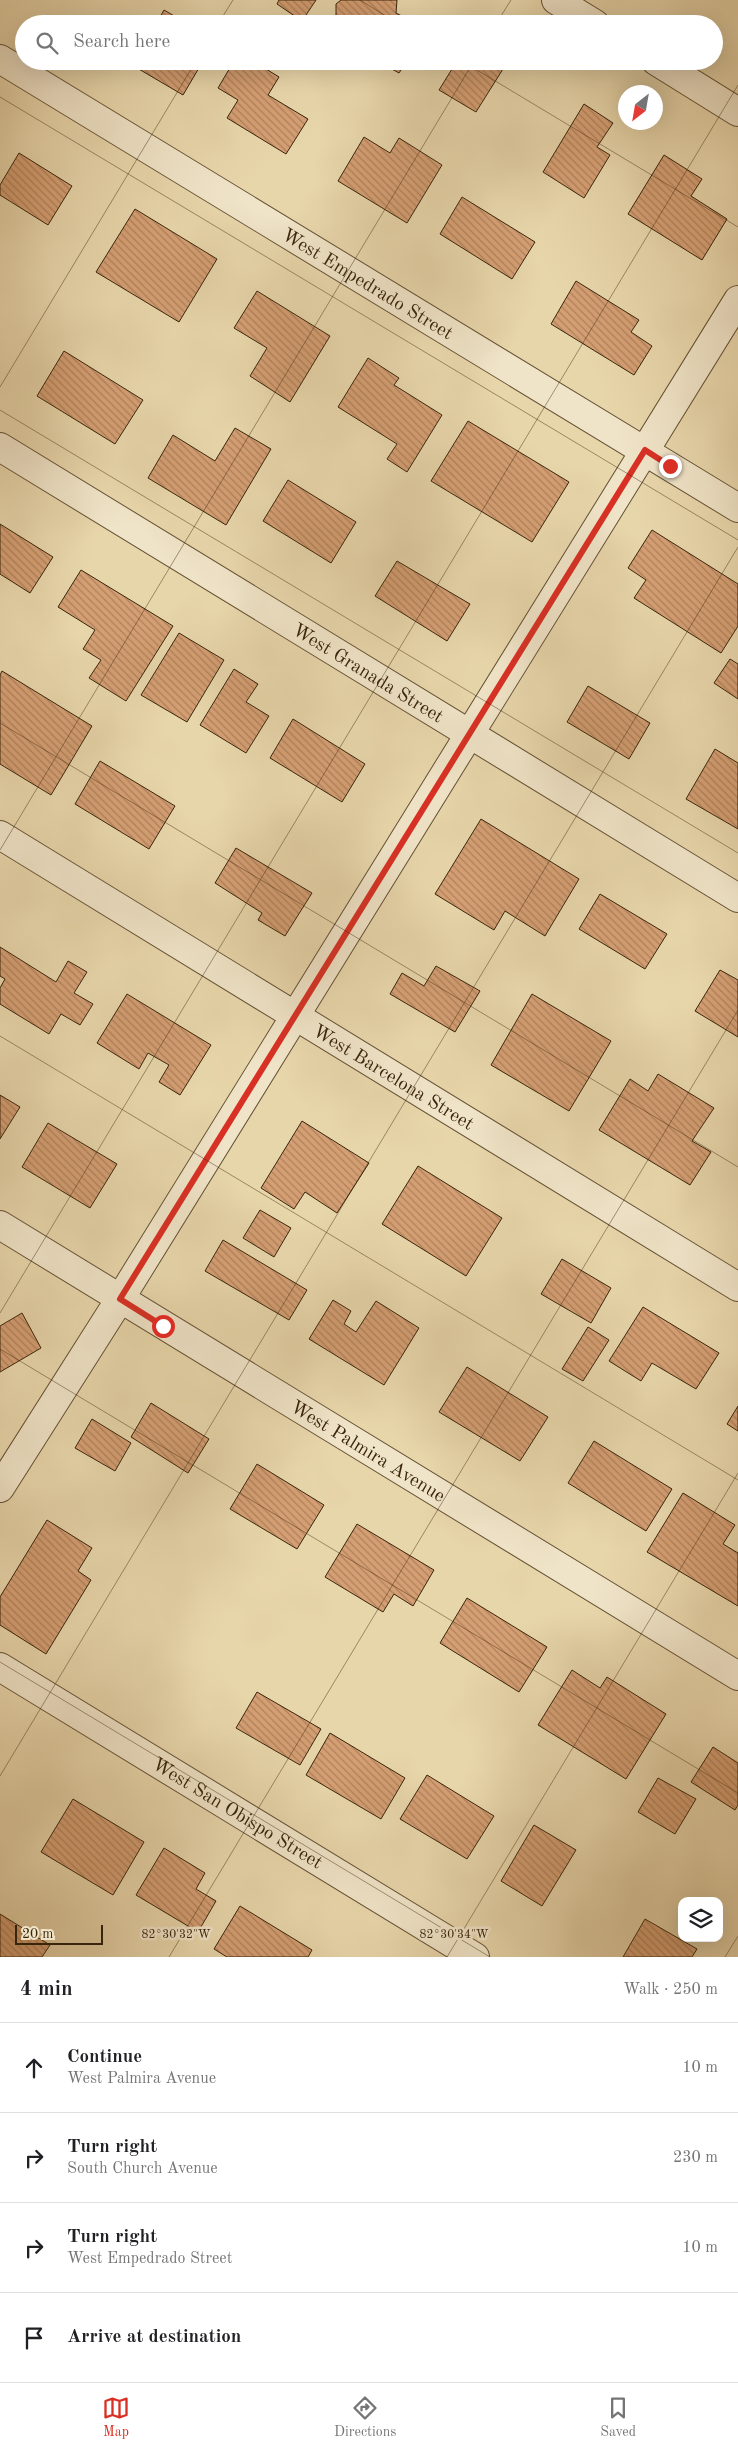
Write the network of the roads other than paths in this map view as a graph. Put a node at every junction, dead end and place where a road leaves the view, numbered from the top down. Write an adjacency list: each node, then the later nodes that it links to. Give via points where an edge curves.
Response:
1 (556, 0): 2 (street)
2 (580, 15)
3 (0, 59): 4 (street, West Empedrado Street)
4 (15, 68)
5 (18, 70): 10 (street, West Empedrado Street)
6 (670, 70): 7 (street)
7 (738, 112)
8 (738, 300): 10 (street)
9 (0, 448): 12 (street, West Granada Street)
10 (645, 450): 11 (street, West Empedrado Street); 12 (street)
11 (738, 508)
12 (470, 734): 14 (street, West Granada Street); 15 (street)
13 (0, 835): 15 (street, West Barcelona Street)
14 (738, 898)
15 (296, 1016): 17 (street, West Barcelona Street); 18 (street)
16 (0, 1226): 18 (street, West Palmira Avenue)
17 (738, 1287)
18 (120, 1299): 19 (street); 21 (street, West Palmira Avenue)
19 (0, 1488)
20 (0, 1667): 22 (street, West San Obispo Street)
21 (738, 1676)
22 (475, 1957)

